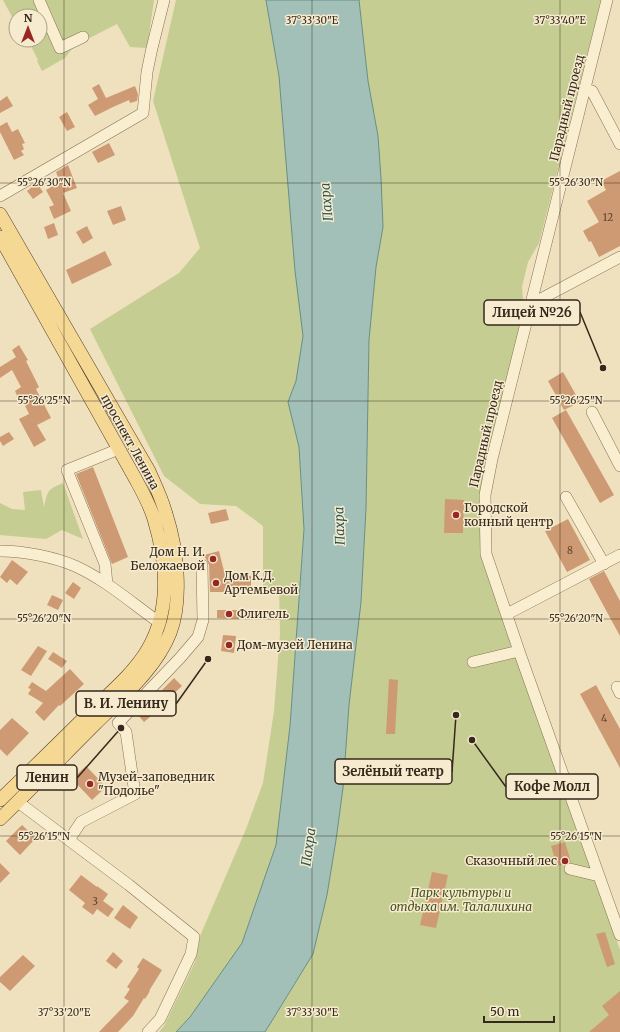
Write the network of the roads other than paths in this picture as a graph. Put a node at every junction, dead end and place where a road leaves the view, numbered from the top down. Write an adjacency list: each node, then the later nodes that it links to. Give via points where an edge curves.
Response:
1 (40, 0): 4 (street, via 60,48)
2 (164, 0): 7 (street, via 150,54 143,113)
3 (607, 0): 5 (street, Парадный проезд)
4 (83, 37)
5 (585, 89): 6 (street, via 592,91); 11 (street, Парадный проезд)
6 (620, 144)
7 (0, 196)
8 (0, 214): 26 (main road, проспект Ленина, via 149,471 168,520 175,549 178,584 170,633 152,663 140,679)
9 (0, 237): 13 (main road, проспект Ленина)
10 (620, 257): 11 (street, via 537,300)
11 (532, 299): 21 (street, Парадный проезд, via 485,494 486,554)
12 (592, 412): 14 (street)
13 (119, 449): 20 (street, via 67,470 105,564); 22 (main road, проспект Ленина, via 154,518 165,581)
14 (620, 466)
15 (566, 496): 18 (street)
16 (0, 551): 20 (street, via 48,557 76,566)
17 (620, 556): 18 (street)
18 (604, 564): 21 (street)
19 (202, 565): 28 (street, via 203,620 198,637 118,722 126,732 135,794 81,822)
20 (107, 584): 22 (street)
21 (507, 614): 23 (street, Парадный проезд)
22 (160, 623): 25 (main road, проспект Ленина, via 148,649 128,676)
23 (519, 651): 24 (street); 30 (street, Парадный проезд)
24 (473, 662)
25 (0, 800)
26 (18, 802): 27 (main road, проспект Ленина); 28 (street)
27 (2, 814)
28 (68, 840): 33 (street, via 194,937 191,954 163,1013)
29 (570, 869): 30 (street)
30 (599, 876): 31 (street, Парадный проезд)
31 (616, 908): 32 (street, Парадный проезд)
32 (620, 935)
33 (148, 1032)

